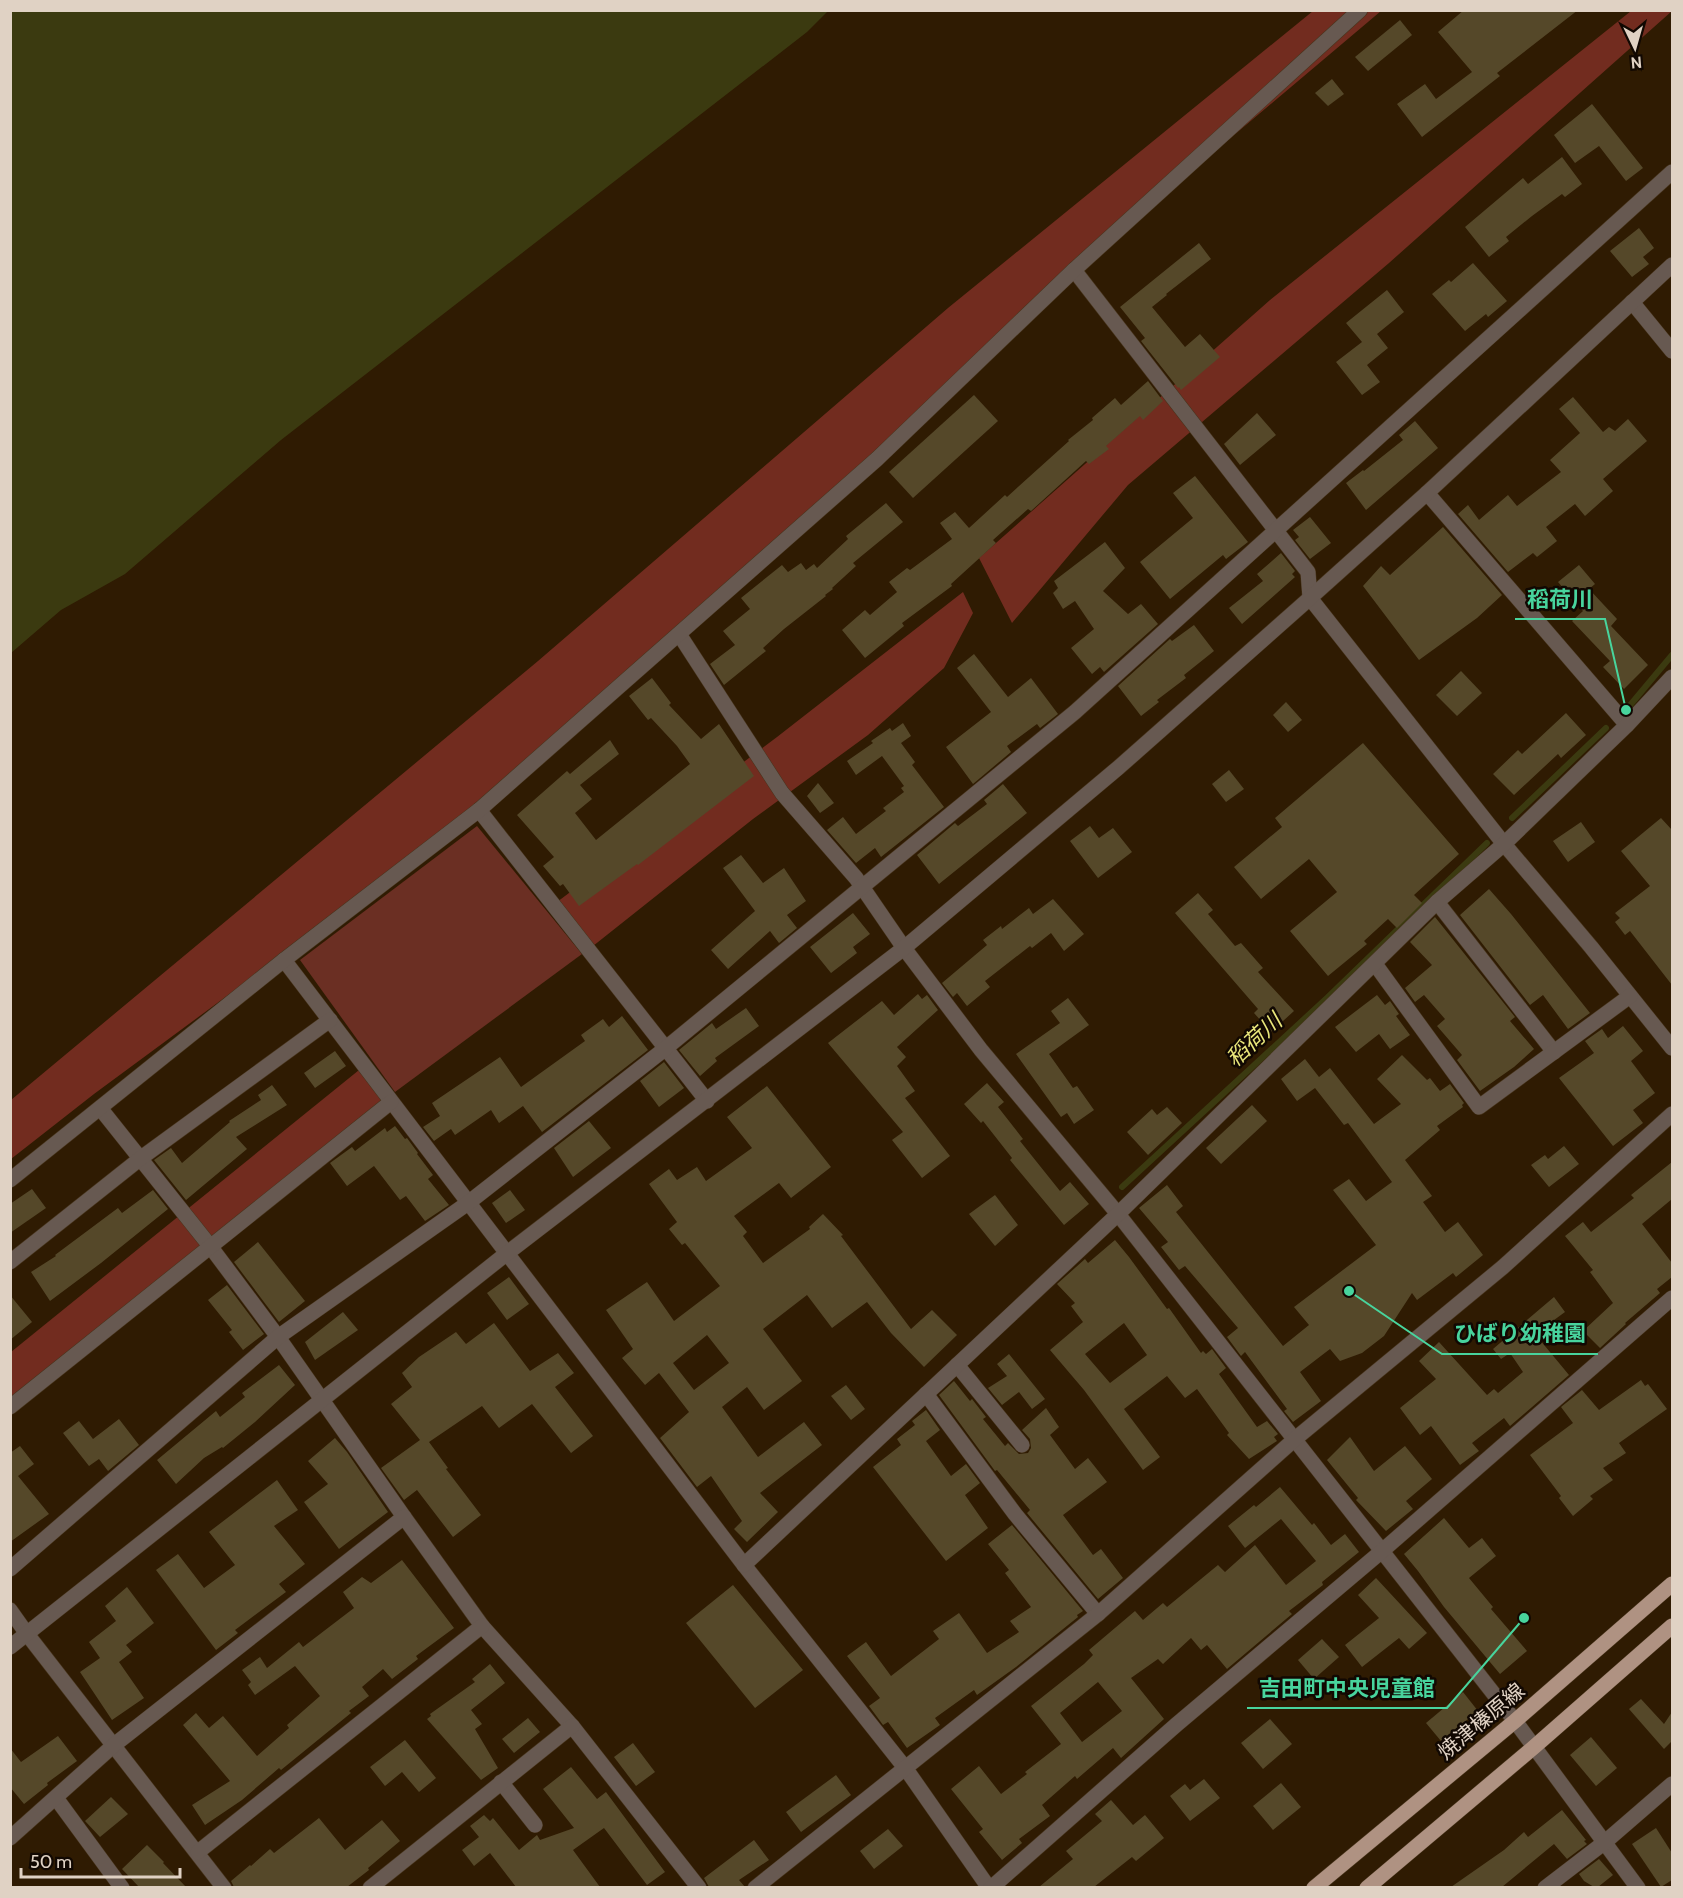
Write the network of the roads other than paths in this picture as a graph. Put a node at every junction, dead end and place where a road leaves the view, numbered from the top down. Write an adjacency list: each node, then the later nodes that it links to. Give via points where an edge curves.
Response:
1 (1360, 10): 4 (street)
2 (1672, 172): 8 (street)
3 (1672, 266): 5 (street)
4 (1074, 270): 8 (street); 10 (street, via 877,459)
5 (1632, 302): 6 (street); 7 (street)
6 (1672, 351)
7 (1427, 493): 9 (street); 12 (street)
8 (1276, 531): 9 (street, via 1308,572); 15 (street, via 1075,712)
9 (1310, 598): 14 (street); 17 (street, via 1118,768)
10 (679, 634): 13 (street); 15 (street, via 782,793)
11 (1672, 677): 12 (street)
12 (1627, 725): 14 (street)
13 (479, 810): 18 (street); 22 (street)
14 (1504, 844): 16 (street); 20 (street)
15 (861, 887): 17 (street); 22 (street)
16 (1437, 902): 19 (street); 24 (street)
17 (904, 948): 25 (street); 32 (street, via 981,1050)
18 (284, 960): 21 (street); 27 (street)
19 (1375, 964): 24 (street, via 1479,1107); 32 (street)
20 (1630, 996): 23 (street); 24 (street)
21 (330, 1020): 26 (street); 29 (street)
22 (666, 1048): 25 (street); 31 (street)
23 (1672, 1048)
24 (1554, 1052)
25 (707, 1101): 34 (street)
26 (392, 1102): 31 (street); 33 (street)
27 (100, 1107): 29 (street); 30 (street)
28 (1672, 1114): 42 (street, via 1503,1267)
29 (141, 1158): 33 (street); 35 (street)
30 (10, 1180)
31 (468, 1203): 34 (street); 37 (street)
32 (1118, 1214): 38 (street); 42 (street)
33 (210, 1246): 37 (street); 41 (street)
34 (506, 1254): 40 (street); 46 (street)
35 (10, 1262)
36 (1672, 1299): 45 (street)
37 (278, 1336): 40 (street); 47 (street)
38 (957, 1365): 39 (street); 43 (street)
39 (926, 1394): 46 (street); 50 (street, via 1015,1514)
40 (323, 1401): 44 (street); 53 (street)
41 (10, 1407)
42 (1295, 1440): 45 (street); 50 (street)
43 (1022, 1445)
44 (404, 1518): 51 (street); 57 (street)
45 (1382, 1551): 55 (street); 72 (street)
46 (744, 1565): 59 (street)
47 (10, 1569)
48 (1672, 1584): 55 (main road, 焼津榛原線)
49 (10, 1610): 53 (street)
50 (1098, 1614): 59 (street)
51 (482, 1626): 56 (street); 66 (street)
52 (1672, 1626): 58 (main road)
53 (27, 1634): 54 (street); 57 (street)
54 (10, 1647)
55 (1515, 1720): 58 (street); 73 (main road, 焼津榛原線)
56 (572, 1726): 60 (street); 70 (street)
57 (114, 1745): 62 (street); 66 (street)
58 (1534, 1747): 65 (street); 74 (main road)
59 (906, 1768): 71 (street); 72 (street)
60 (501, 1782): 63 (street); 69 (street)
61 (1672, 1784): 65 (street)
62 (56, 1798): 64 (street); 67 (street)
63 (535, 1825)
64 (10, 1838)
65 (1605, 1842): 75 (street); 76 (street)
66 (198, 1852): 68 (street)
67 (122, 1887)
68 (224, 1887)
69 (370, 1887)
70 (699, 1887)
71 (755, 1887)
72 (990, 1887)
73 (1314, 1887)
74 (1367, 1887)
75 (1545, 1887)
76 (1638, 1887)

